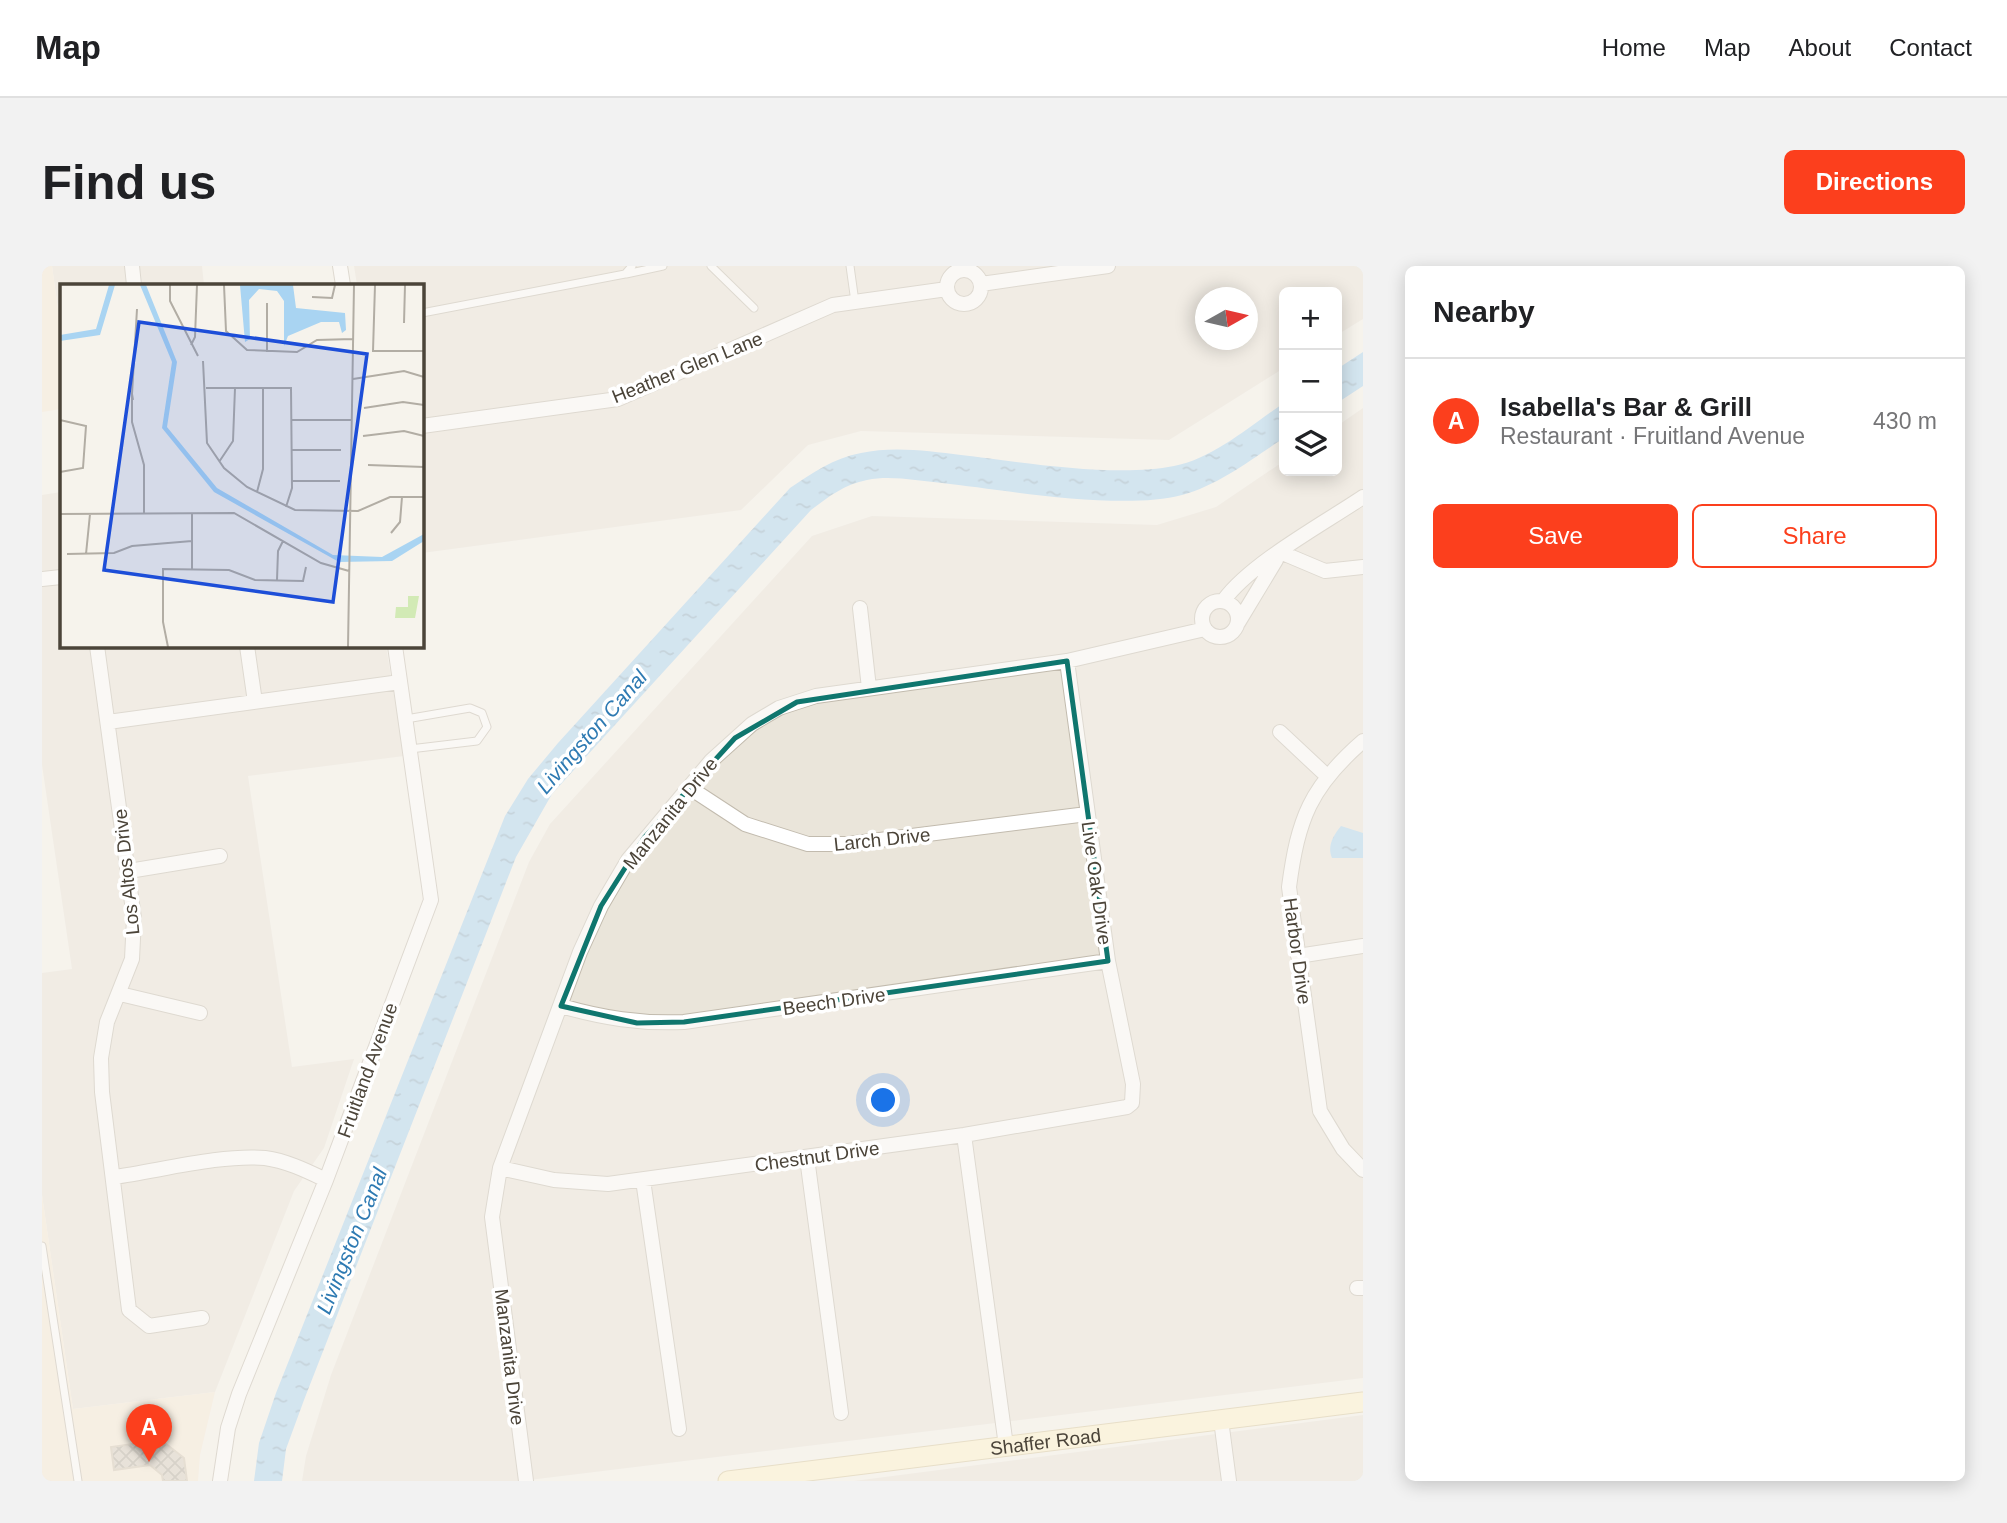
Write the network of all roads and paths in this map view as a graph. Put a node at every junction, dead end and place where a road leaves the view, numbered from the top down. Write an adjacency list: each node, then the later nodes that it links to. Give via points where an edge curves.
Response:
1 (132, 266): 9 (street)
2 (340, 266): 10 (street)
3 (632, 266): 8 (lane)
4 (663, 266): 8 (lane)
5 (711, 266): 14 (lane)
6 (850, 266): 13 (lane)
7 (1108, 266): 11 (street, Heather Glen Lane)
8 (625, 274): 15 (lane)
9 (134, 284)
10 (343, 284)
11 (981, 284): 12 (street, Heather Glen Lane, via 976,274 963,270 952,276); 12 (street, via 978,298 970,304 953,300)
12 (947, 289): 13 (street, Heather Glen Lane)
13 (855, 302): 16 (street, Heather Glen Lane, via 833,305 618,399)
14 (754, 308)
15 (424, 313)
16 (424, 426)
17 (1363, 497): 18 (street)
18 (1280, 552): 19 (street, via 1325,571); 22 (street, via 1233,587); 24 (street)
19 (1363, 567)
20 (60, 577): 21 (street)
21 (42, 579)
22 (1224, 600): 24 (street, via 1237,612); 25 (street, via 1211,602 1204,610)
23 (860, 608): 31 (street)
24 (1238, 624): 25 (street, via 1226,636 1214,636)
25 (1205, 629): 29 (street, Manzanita Drive)
26 (97, 648): 34 (street, Los Altos Drive)
27 (247, 648): 32 (street)
28 (395, 648): 30 (street, Fruitland Avenue)
29 (1067, 661): 31 (street, Manzanita Drive); 40 (street, Live Oak Drive)
30 (400, 682): 32 (street); 33 (street, Fruitland Avenue)
31 (869, 688): 39 (street, Manzanita Drive, via 816,696 779,708 735,738)
32 (255, 702): 34 (street)
33 (406, 719): 37 (street, Fruitland Avenue); 37 (lane, via 470,708 482,713 487,727 477,740)
34 (108, 722): 42 (street, Los Altos Drive)
35 (1280, 732): 38 (street)
36 (1363, 741): 38 (street, Harbor Drive)
37 (410, 749): 55 (street, Fruitland Avenue, via 431,900)
38 (1328, 777): 44 (street, Harbor Drive, via 1307,807 1293,850 1289,887)
39 (690, 788): 40 (street, Larch Drive, via 745,824 808,844 848,844); 47 (street, Manzanita Drive, via 644,838 601,906)
40 (1087, 814): 45 (street, Live Oak Drive)
41 (220, 856): 42 (street)
42 (129, 871): 46 (street, Los Altos Drive, via 132,959)
43 (1363, 946): 44 (street)
44 (1298, 956): 53 (street, Harbor Drive, via 1320,1111 1343,1149)
45 (1108, 961): 47 (street, Beech Drive, via 684,1022 625,1021); 49 (street, Live Oak Drive, via 1133,1084)
46 (120, 994): 48 (street); 54 (street, Los Altos Drive, via 107,1022 101,1058)
47 (561, 1006): 52 (street, Manzanita Drive)
48 (200, 1013)
49 (1132, 1103): 50 (street, Chestnut Drive, via 1123,1110)
50 (964, 1135): 51 (street, Chestnut Drive); 63 (street)
51 (807, 1158): 56 (street, Chestnut Drive); 60 (street)
52 (500, 1168): 56 (street, Chestnut Drive, via 581,1184); 66 (street, Manzanita Drive, via 492,1217)
53 (1363, 1170)
54 (114, 1177): 55 (street, via 266,1158); 58 (street, Los Altos Drive, via 129,1310 149,1326)
55 (327, 1180): 65 (street, Fruitland Avenue, via 239,1394)
56 (643, 1180): 62 (street)
57 (42, 1246): 64 (lane)
58 (202, 1318)
59 (1363, 1402): 61 (main road, Shaffer Road)
60 (841, 1413)
61 (1221, 1420): 63 (main road, Shaffer Road); 68 (street)
62 (679, 1429)
63 (1006, 1446): 67 (main road, Shaffer Road)
64 (78, 1481)
65 (220, 1481)
66 (526, 1481)
67 (727, 1481)
68 (1229, 1481)

